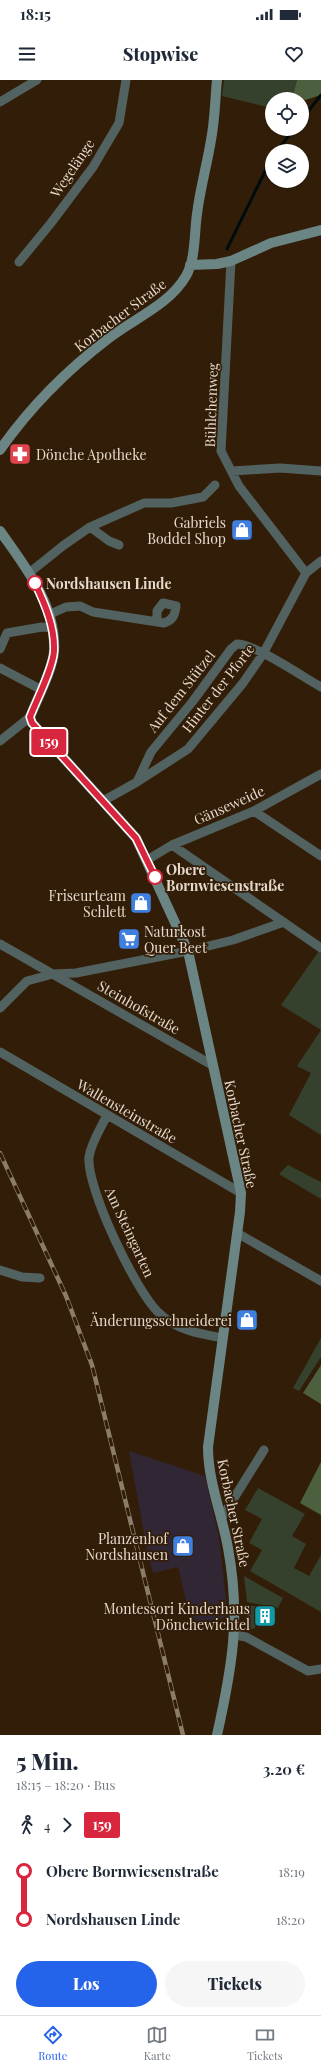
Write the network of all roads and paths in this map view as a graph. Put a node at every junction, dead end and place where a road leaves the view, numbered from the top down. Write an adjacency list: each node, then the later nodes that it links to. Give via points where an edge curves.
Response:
1 (37, 80): 4 (street)
2 (126, 80): 7 (street, Wegelänge, via 118,123 96,160 52,222)
3 (217, 80): 8 (street, Korbacher Straße, via 212,139 199,197)
4 (0, 102)
5 (321, 230): 6 (street, via 271,243)
6 (231, 261): 8 (street); 10 (street, Bühlchenweg, via 221,451)
7 (19, 262)
8 (190, 265): 9 (street, Korbacher Straße, via 179,286 165,300 109,338 54,385 15,428)
9 (0, 450)
10 (232, 471): 11 (street, via 280,468); 18 (street, Bühlchenweg, via 239,486)
11 (321, 471)
12 (215, 485): 13 (street, via 203,497 171,503 144,503)
13 (90, 527): 15 (street); 17 (street)
14 (0, 531): 17 (street)
15 (119, 545)
16 (321, 561): 18 (street, Hinter der Pforte)
17 (29, 573): 19 (street)
18 (306, 573): 23 (street, Hinter der Pforte)
19 (48, 615): 20 (street, via 66,607 80,606 93,612); 21 (street)
20 (156, 621)
21 (51, 628): 22 (street, via 42,627 7,633); 26 (street, via 54,651)
22 (0, 649)
23 (263, 654): 25 (street, Auf dem Stützel); 30 (street, Hinter der Pforte, via 243,683 188,749); 30 (street, Auf dem Stützel, via 243,644 237,644 231,649 151,752)
24 (0, 668): 26 (street)
25 (321, 687)
26 (40, 689): 27 (street)
27 (30, 717): 28 (street); 31 (street, Korbacher Straße, via 32,723)
28 (0, 741)
29 (321, 774): 32 (street, Gänseweide)
30 (137, 782): 31 (street, Hinter der Pforte)
31 (103, 801): 35 (street, Korbacher Straße, via 136,838)
32 (254, 810): 33 (street, Gänseweide); 34 (street)
33 (172, 845): 35 (street, Gänseweide); 36 (street)
34 (321, 856)
35 (148, 860): 39 (street, Korbacher Straße)
36 (284, 922): 38 (street); 39 (street, via 233,940)
37 (0, 944): 40 (street, Steinhofstraße)
38 (321, 948)
39 (188, 951): 40 (street, via 76,973); 43 (street, Korbacher Straße)
40 (53, 974): 41 (street, via 27,981); 43 (street, Steinhofstraße)
41 (0, 1008)
42 (0, 1052): 44 (street, Wallensteinstraße)
43 (212, 1065): 45 (street, Korbacher Straße)
44 (107, 1115): 45 (street, Wallensteinstraße); 50 (street, Am Steingarten, via 89,1157 93,1186 110,1229 135,1279 158,1313 176,1325 199,1334)
45 (241, 1193): 46 (street, Korbacher Straße)
46 (237, 1233): 49 (street); 50 (street, Korbacher Straße)
47 (0, 1270): 48 (street, via 22,1277)
48 (40, 1278)
49 (321, 1281)
50 (223, 1338): 52 (street, Korbacher Straße, via 208,1447 208,1466)
51 (264, 1450): 52 (street)
52 (221, 1519): 53 (street, Korbacher Straße, via 234,1582)
53 (235, 1634): 54 (street, via 246,1637 308,1671); 55 (street, Korbacher Straße)
54 (321, 1669)
55 (217, 1735)

